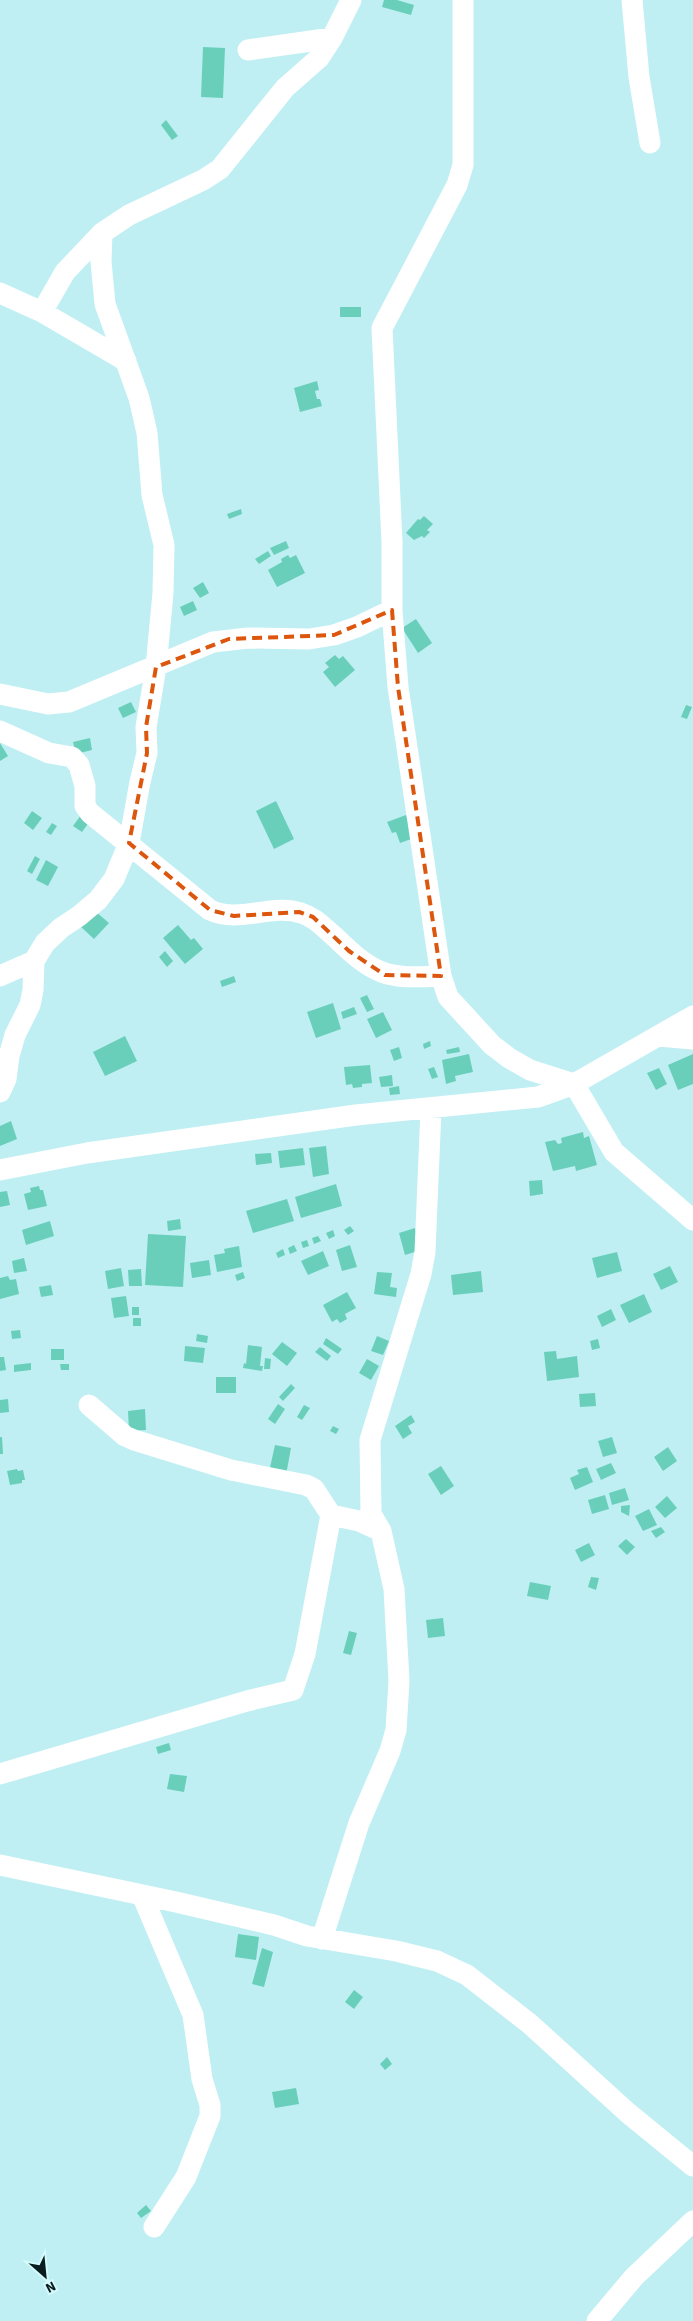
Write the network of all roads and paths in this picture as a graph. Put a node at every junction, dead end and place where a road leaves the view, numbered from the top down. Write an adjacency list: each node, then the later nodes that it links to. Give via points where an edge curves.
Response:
1 (351, 0): 4 (street)
2 (463, 0): 11 (street, via 464,166 382,328)
3 (632, 0): 6 (street, via 639,77)
4 (332, 38): 5 (street); 7 (street, via 319,58 285,88 220,169 129,215)
5 (248, 50)
6 (650, 143)
7 (102, 233): 9 (street, via 65,272); 10 (street, via 105,304)
8 (0, 293): 9 (street)
9 (42, 312): 10 (street)
10 (126, 361): 12 (street, via 147,433 152,494 164,545)
11 (392, 610): 12 (street, via 334,635 213,642); 18 (street, via 398,687)
12 (156, 666): 13 (street, via 69,702 48,704); 15 (street, via 146,727 147,753)
13 (0, 694)
14 (0, 731): 15 (street, via 49,753 72,757 83,777 85,806)
15 (129, 843): 16 (street, via 114,878 98,900 45,943); 18 (street, via 210,910 221,915 299,912 312,917 367,965 385,975 404,978)
16 (34, 961): 17 (street); 23 (street, via 30,1004 15,1035)
17 (0, 976)
18 (441, 976): 22 (street, via 448,996 509,1058 530,1070)
19 (693, 1016): 20 (street)
20 (658, 1036): 21 (street); 22 (street)
21 (693, 1039)
22 (574, 1084): 24 (street, via 538,1097); 26 (street, via 614,1152)
23 (0, 1092)
24 (431, 1109): 25 (street, via 346,1116 87,1153); 29 (street, via 428,1202 421,1274 370,1440 370,1507)
25 (0, 1170)
26 (693, 1220)
27 (89, 1405): 28 (street, via 134,1440 231,1470 306,1486 317,1493)
28 (331, 1515): 29 (street); 30 (street, via 305,1654 293,1690)
29 (381, 1531): 33 (street, via 394,1590 399,1688 396,1730 359,1823)
30 (0, 1774)
31 (0, 1865): 32 (street)
32 (142, 1895): 33 (street); 36 (street, via 193,2015 201,2072 210,2105 210,2116 186,2177)
33 (322, 1939): 34 (street, via 437,1961 466,1975 530,2024 628,2113)
34 (693, 2166)
35 (693, 2221): 37 (street, via 634,2277)
36 (154, 2227)
37 (601, 2319)

